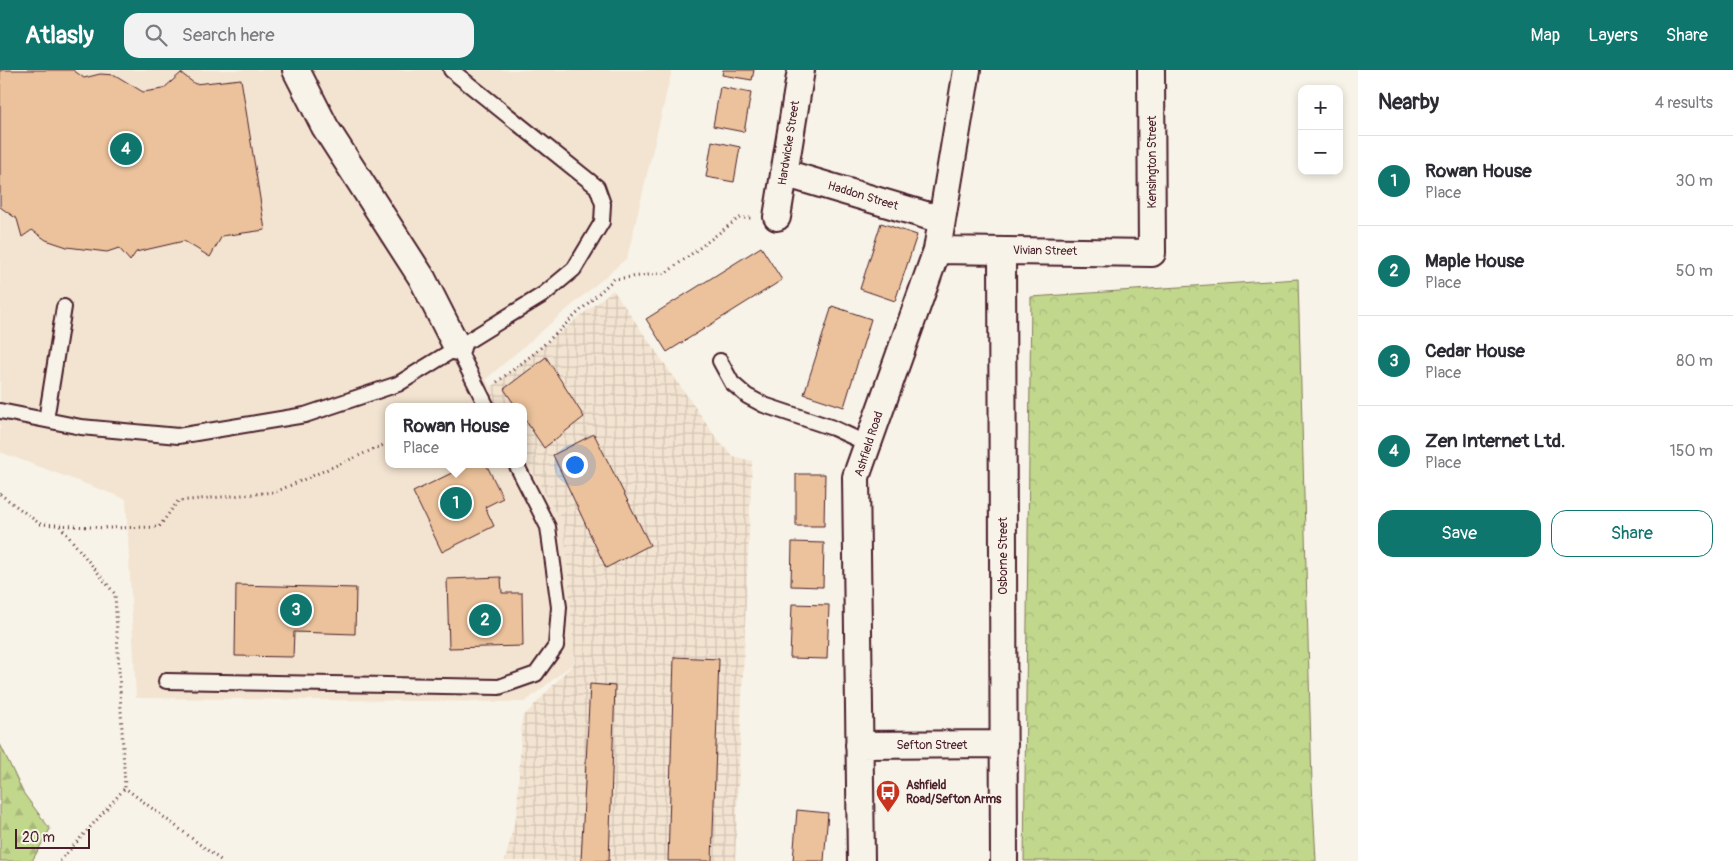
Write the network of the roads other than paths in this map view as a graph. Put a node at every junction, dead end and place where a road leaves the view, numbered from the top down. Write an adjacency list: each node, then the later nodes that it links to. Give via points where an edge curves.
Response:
1 (296, 70): 13 (street, via 325,127 422,278)
2 (450, 70): 13 (lane, via 597,187 604,204 602,222 574,269 544,294)
3 (800, 70): 6 (street, Hardwicke Street)
4 (967, 70): 8 (street, Ashfield Road)
5 (1151, 70): 11 (street, Kensington Street)
6 (784, 173): 7 (street, Hardwicke Street); 8 (street, Haddon Street)
7 (777, 216)
8 (942, 220): 9 (street, Ashfield Road)
9 (937, 250): 10 (street, Vivian Street); 18 (street, Ashfield Road)
10 (1002, 251): 11 (street, Vivian Street); 21 (street, Osborne Street)
11 (1152, 253)
12 (64, 308): 17 (lane)
13 (457, 347): 15 (lane); 17 (lane, via 398,384 305,415 178,436 81,428)
14 (720, 361): 18 (lane, via 732,383 746,396)
15 (485, 403)
16 (0, 412): 17 (lane)
17 (46, 420)
18 (868, 444): 22 (street, Ashfield Road, via 856,477)
19 (518, 468): 20 (lane, via 548,527 559,607 556,646 536,674 499,687)
20 (166, 681)
21 (1004, 744): 22 (street, Sefton Street); 24 (street, Osborne Street)
22 (860, 745): 23 (street, Ashfield Road)
23 (861, 861)
24 (1004, 861)

